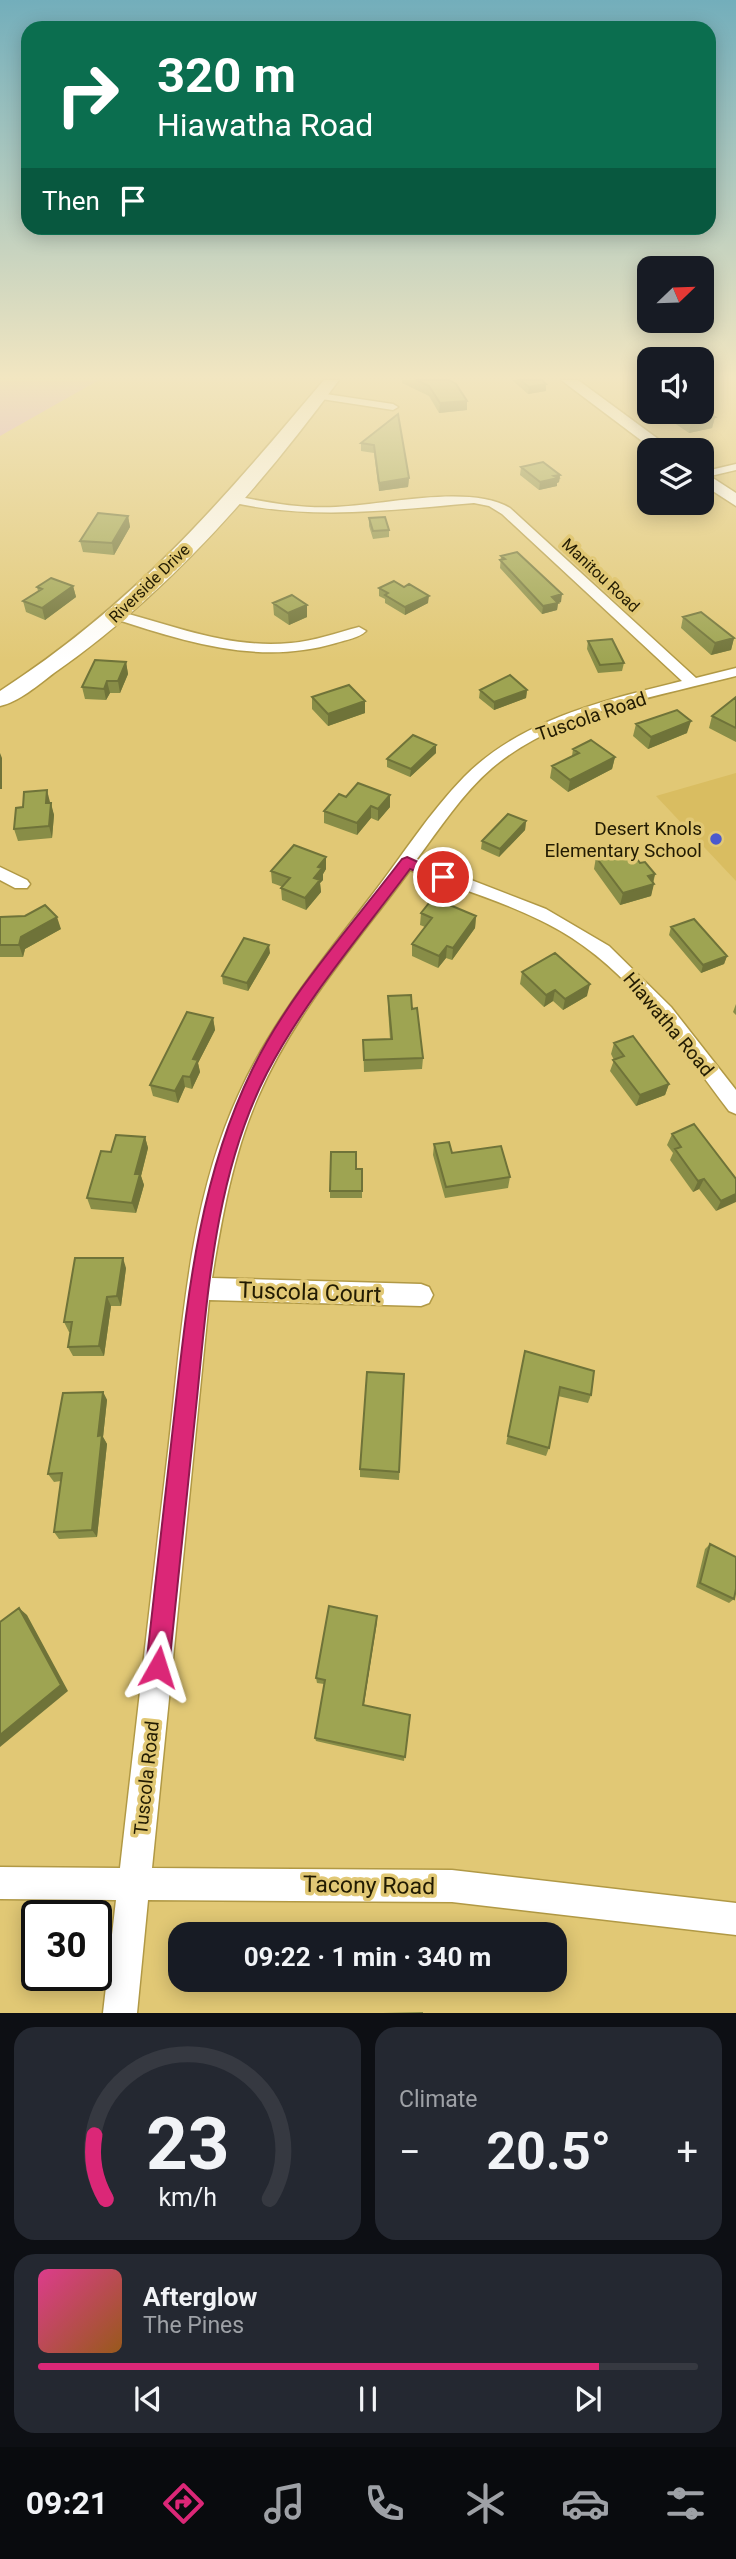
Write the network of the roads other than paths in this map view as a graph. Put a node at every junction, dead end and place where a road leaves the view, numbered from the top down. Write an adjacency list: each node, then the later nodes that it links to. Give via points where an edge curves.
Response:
1 (252, 474): 3 (street, Riverside Drive)
2 (714, 484): 4 (street)
3 (230, 499): 5 (street, Riverside Drive); 8 (street, Manitou Road, via 277,508 334,511 458,499 492,503)
4 (736, 500)
5 (117, 615): 6 (street, via 215,646 264,650 298,649); 9 (street, Riverside Drive)
6 (359, 631)
7 (736, 672): 8 (street, Tuscola Road)
8 (694, 684): 10 (street, Tuscola Road, via 548,727 503,752 464,785)
9 (0, 700)
10 (407, 862): 13 (street, Hiawatha Road, via 542,916 609,956 642,986); 14 (street, Tuscola Road, via 300,1005 260,1070 234,1131 213,1205)
11 (0, 873): 12 (street)
12 (21, 884)
13 (736, 1105)
14 (198, 1289): 15 (street, Tuscola Court); 17 (street, Tuscola Road)
15 (421, 1295)
16 (0, 1883): 17 (street, Tacony Road)
17 (134, 1883): 18 (street, Tacony Road, via 452,1886); 19 (street, Tuscola Road)
18 (736, 1919)
19 (120, 2013)

